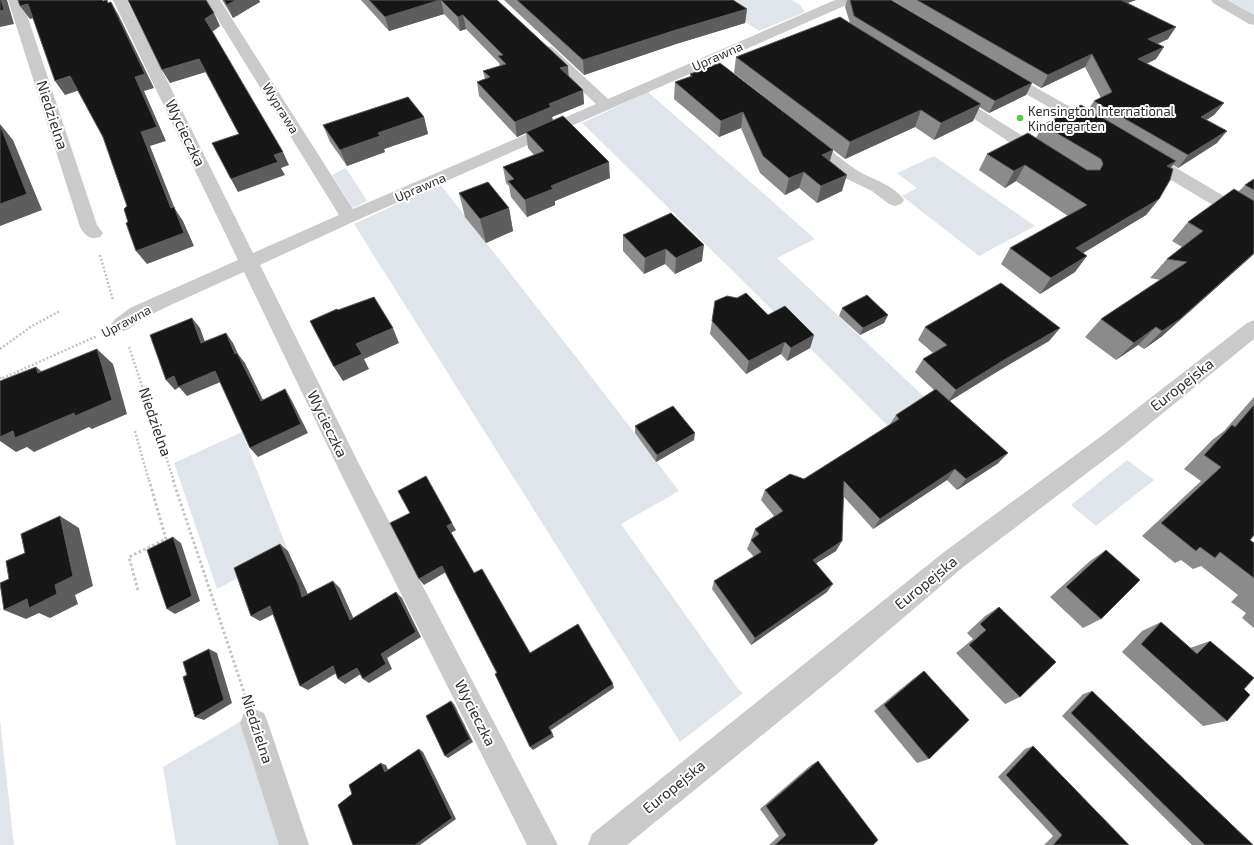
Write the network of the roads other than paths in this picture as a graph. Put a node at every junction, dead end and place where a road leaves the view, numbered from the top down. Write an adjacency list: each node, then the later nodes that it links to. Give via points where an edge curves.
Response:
1 (14, 0): 18 (street, Niedzielna, via 89,227)
2 (120, 0): 19 (street, Wycieczka)
3 (213, 0): 16 (street, Wyprawa)
4 (846, 0): 10 (street, Uprawna, via 822,17 713,65)
5 (1218, 0): 6 (street)
6 (1254, 21)
7 (538, 42): 10 (street)
8 (988, 65): 12 (street)
9 (938, 90): 14 (street)
10 (606, 105): 16 (street, Uprawna)
11 (796, 130): 15 (street, via 853,175 878,187)
12 (1108, 136)
13 (1135, 151): 17 (street)
14 (1056, 165)
15 (895, 200)
16 (349, 217): 19 (street, Uprawna)
17 (1254, 222)
18 (94, 233)
19 (248, 263): 20 (street, Uprawna, via 137,313); 24 (street, Wycieczka, via 361,492)
20 (121, 325)
21 (1254, 328): 25 (street, Europejska, via 1112,441 953,560 826,666)
22 (254, 723): 23 (street, Niedzielna)
23 (294, 845)
24 (543, 845)
25 (603, 845)

